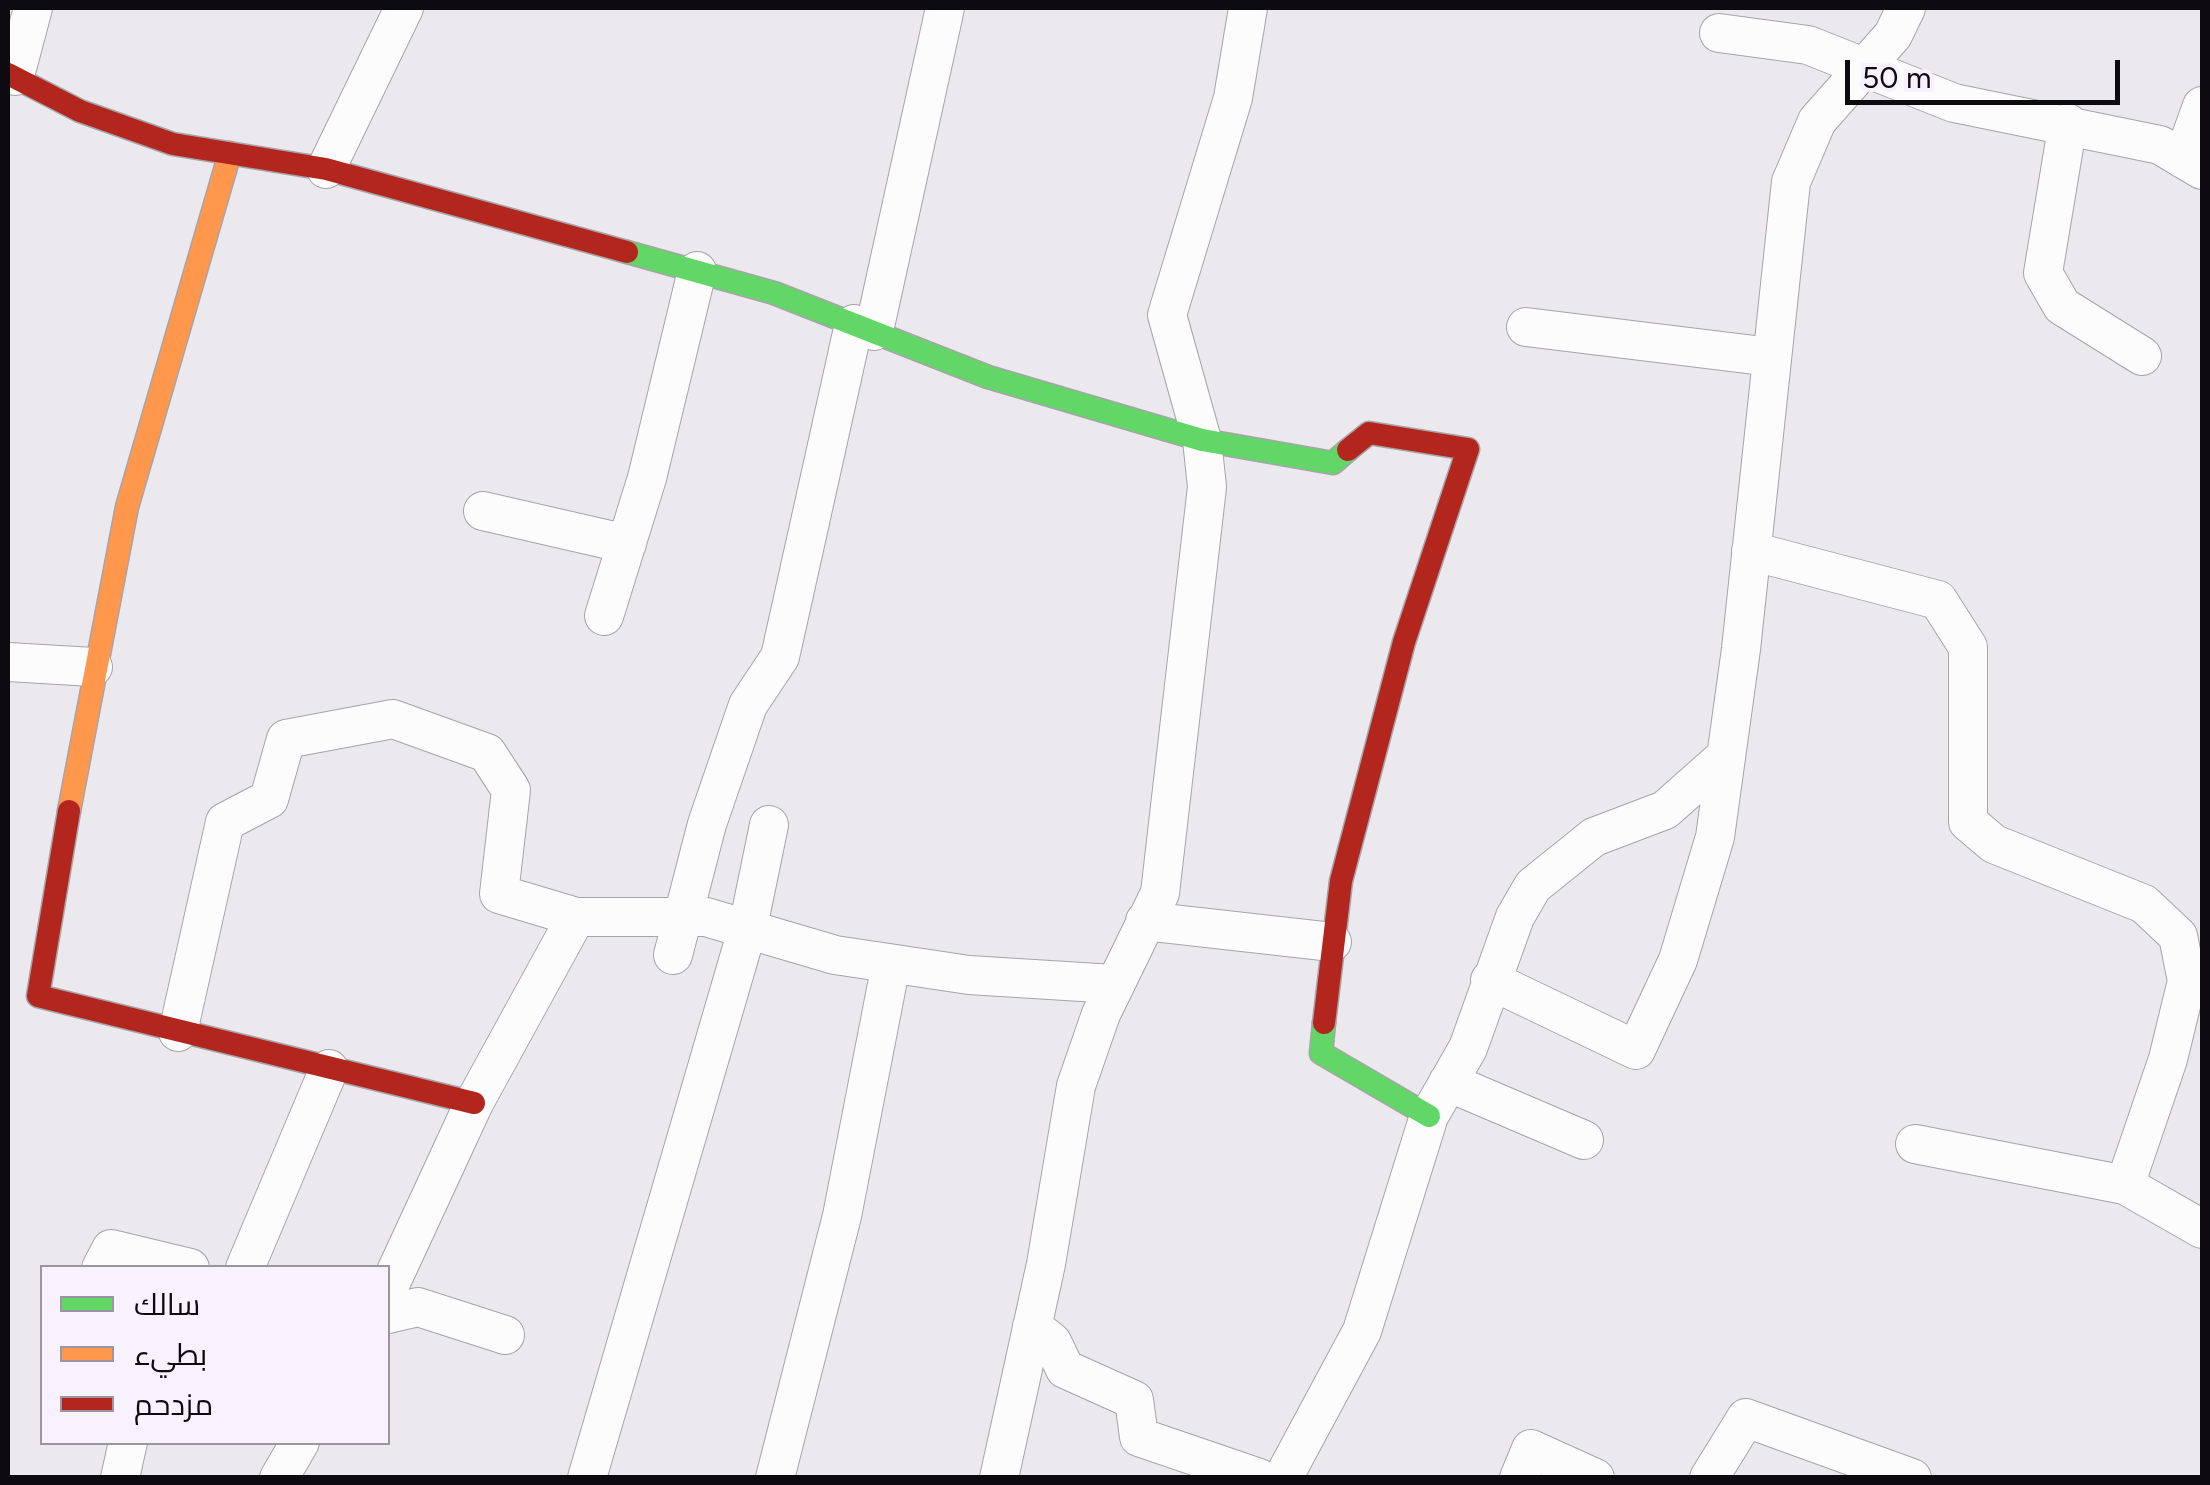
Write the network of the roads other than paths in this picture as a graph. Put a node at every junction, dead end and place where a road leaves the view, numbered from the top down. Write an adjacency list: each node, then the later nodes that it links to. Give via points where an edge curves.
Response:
1 (33, 8): 8 (street)
2 (404, 8): 13 (street)
3 (944, 8): 15 (street)
4 (1248, 8): 19 (street, via 1233,98 1167,315)
5 (1906, 8): 7 (street)
6 (1719, 33): 7 (street, via 1808,45)
7 (1868, 66): 10 (street, via 1954,104); 18 (street, via 1817,121 1792,182)
8 (11, 75): 11 (street, via 173,144)
9 (2202, 106): 12 (street)
10 (2068, 124): 12 (street, via 2160,145); 17 (street, via 2043,273 2062,306)
11 (230, 153): 13 (street); 25 (street, via 128,507)
12 (2193, 164)
13 (326, 168): 14 (street)
14 (696, 271): 15 (street); 21 (street)
15 (864, 327): 19 (street, via 988,376); 29 (street, via 780,657 748,705)
16 (1526, 328): 18 (street)
17 (2142, 356)
18 (1771, 357): 22 (street)
19 (1202, 440): 30 (street, via 1207,487 1160,892); 32 (street, via 1332,463 1369,433 1468,450 1404,642 1341,881)
20 (483, 511): 21 (street)
21 (627, 544): 23 (street)
22 (1751, 551): 26 (street); 45 (street, via 1938,600 1968,648 1968,822 1994,844 2144,904 2178,936 2187,981)
23 (604, 616)
24 (8, 662): 25 (street)
25 (93, 666): 37 (street)
26 (1726, 756): 35 (street, via 1665,810 1594,837 1533,886); 35 (street, via 1715,837 1678,960 1636,1050)
27 (768, 825): 31 (street)
28 (576, 917): 29 (street); 38 (street, via 499,894 511,790 487,753 393,719 286,740 269,800 224,822); 41 (street)
29 (682, 917): 31 (street); 33 (street)
30 (1145, 920): 32 (street); 36 (street)
31 (748, 927): 34 (street, via 835,956); 58 (street)
32 (1332, 942): 42 (street, via 1321,1054)
33 (673, 955)
34 (890, 964): 36 (street); 59 (street, via 842,1216)
35 (1490, 980): 40 (street, via 1468,1048)
36 (1114, 984): 52 (street, via 1076,1086)
37 (23, 996): 38 (street)
38 (178, 1032): 39 (street)
39 (329, 1069): 41 (street); 49 (street)
40 (1448, 1082): 42 (street); 43 (street)
41 (474, 1103): 50 (street)
42 (1429, 1116): 62 (street, via 1362,1331)
43 (1584, 1140)
44 (1915, 1144): 45 (street)
45 (2125, 1185): 46 (street)
46 (2202, 1230)
47 (103, 1265): 48 (street, via 111,1249)
48 (178, 1265)
49 (246, 1265)
50 (390, 1285)
51 (390, 1314): 53 (street, via 418,1307)
52 (1032, 1326): 60 (street); 61 (street, via 1052,1342 1065,1369 1134,1400 1140,1436)
53 (504, 1335)
54 (127, 1445): 56 (street)
55 (298, 1445): 57 (street)
56 (120, 1478)
57 (279, 1478)
58 (586, 1478)
59 (775, 1478)
60 (999, 1478)
61 (1260, 1478)
62 (1283, 1478)
63 (1519, 1478): 64 (street, via 1531,1449)
64 (1595, 1478)
65 (1709, 1478): 66 (street, via 1746,1418)
66 (1912, 1478)

